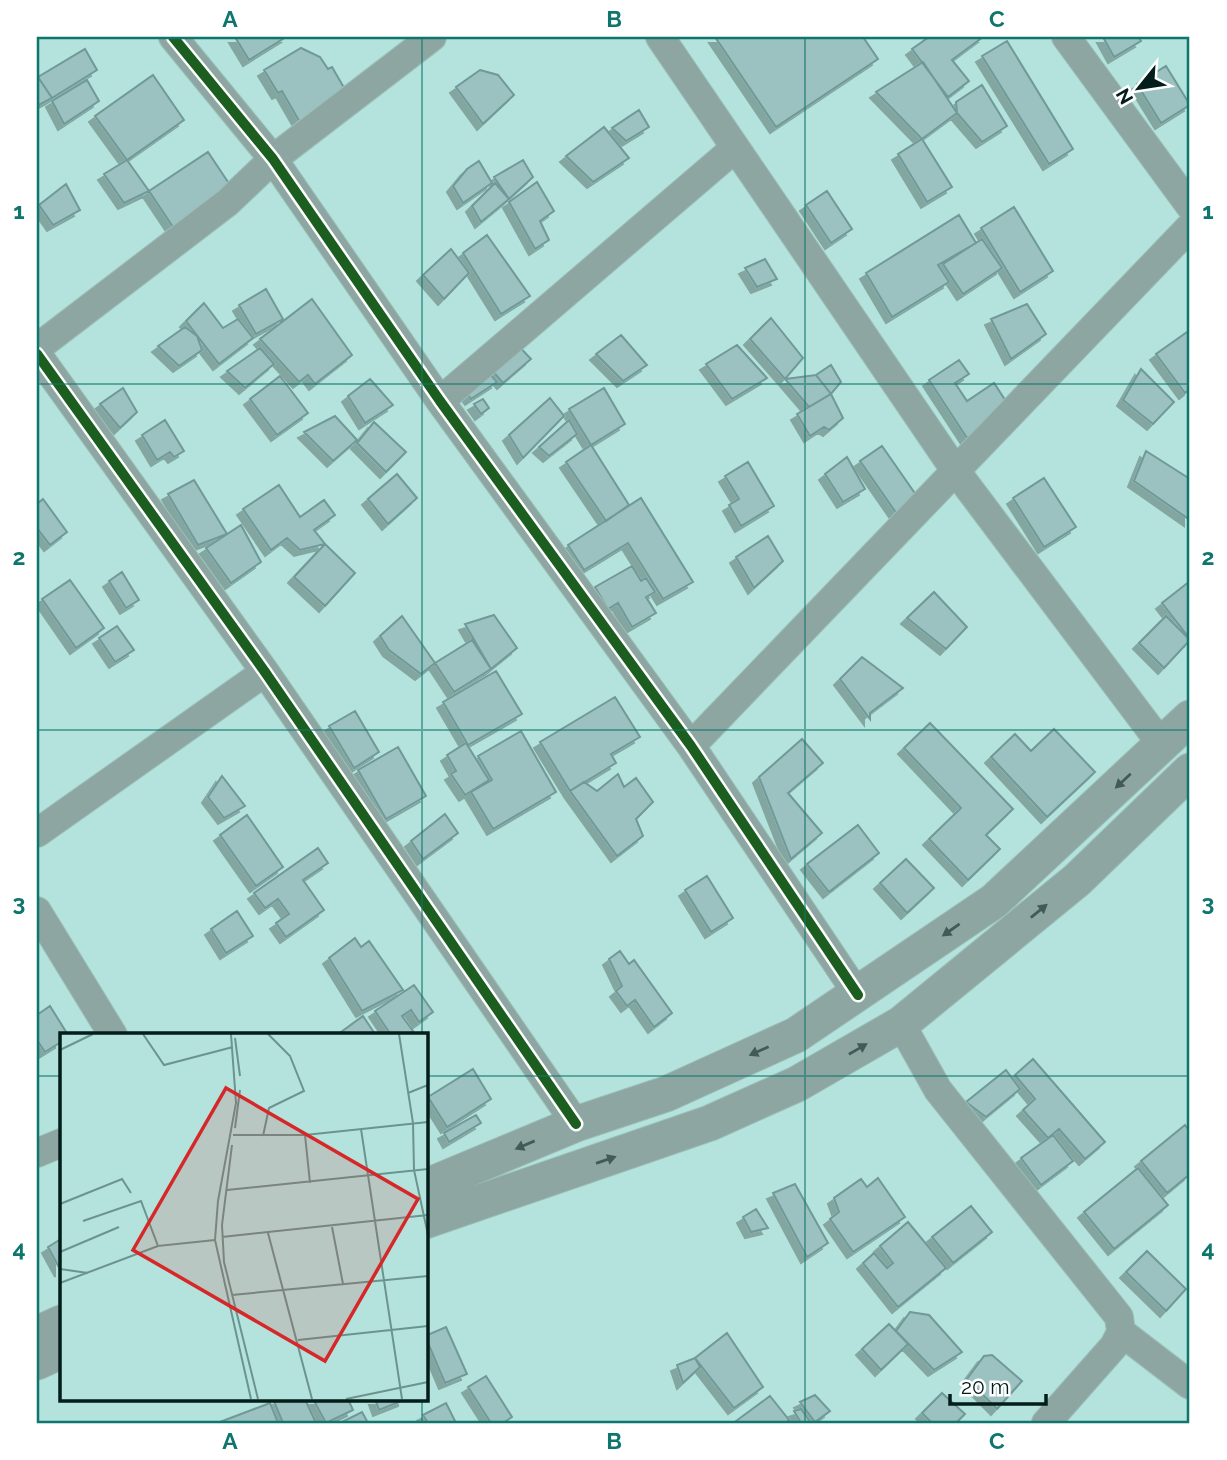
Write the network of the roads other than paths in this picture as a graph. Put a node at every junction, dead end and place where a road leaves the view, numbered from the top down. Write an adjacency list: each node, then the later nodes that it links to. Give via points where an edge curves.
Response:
1 (173, 37): 6 (street)
2 (432, 37): 6 (street)
3 (660, 37): 5 (street)
4 (1066, 37): 7 (street)
5 (734, 149): 11 (street); 12 (street)
6 (272, 159): 9 (street, via 228,202); 11 (street)
7 (1190, 206)
8 (1190, 227): 12 (street)
9 (37, 348)
10 (37, 354): 13 (street)
11 (440, 401): 16 (street)
12 (955, 470): 15 (street); 16 (street)
13 (265, 672): 18 (street); 23 (street)
14 (1190, 718): 15 (street)
15 (1162, 745): 20 (street, one-way to 20, via 994,901)
16 (691, 746): 20 (street)
17 (1190, 771): 21 (street, one-way to 17, via 1077,880)
18 (37, 833)
19 (37, 911): 22 (street)
20 (858, 995): 23 (street, one-way to 23, via 784,1040 666,1094)
21 (901, 1024): 27 (street, one-way to 21, via 710,1123 797,1084); 29 (street, via 937,1090 1119,1317)
22 (112, 1033)
23 (576, 1124): 26 (street, one-way to 26)
24 (60, 1143): 25 (street)
25 (37, 1153)
26 (427, 1186)
27 (427, 1220)
28 (60, 1323): 30 (street)
29 (1121, 1332): 33 (street); 34 (street, via 1114,1346)
30 (37, 1334)
31 (60, 1351): 32 (street)
32 (37, 1362)
33 (1190, 1385)
34 (1046, 1423)

